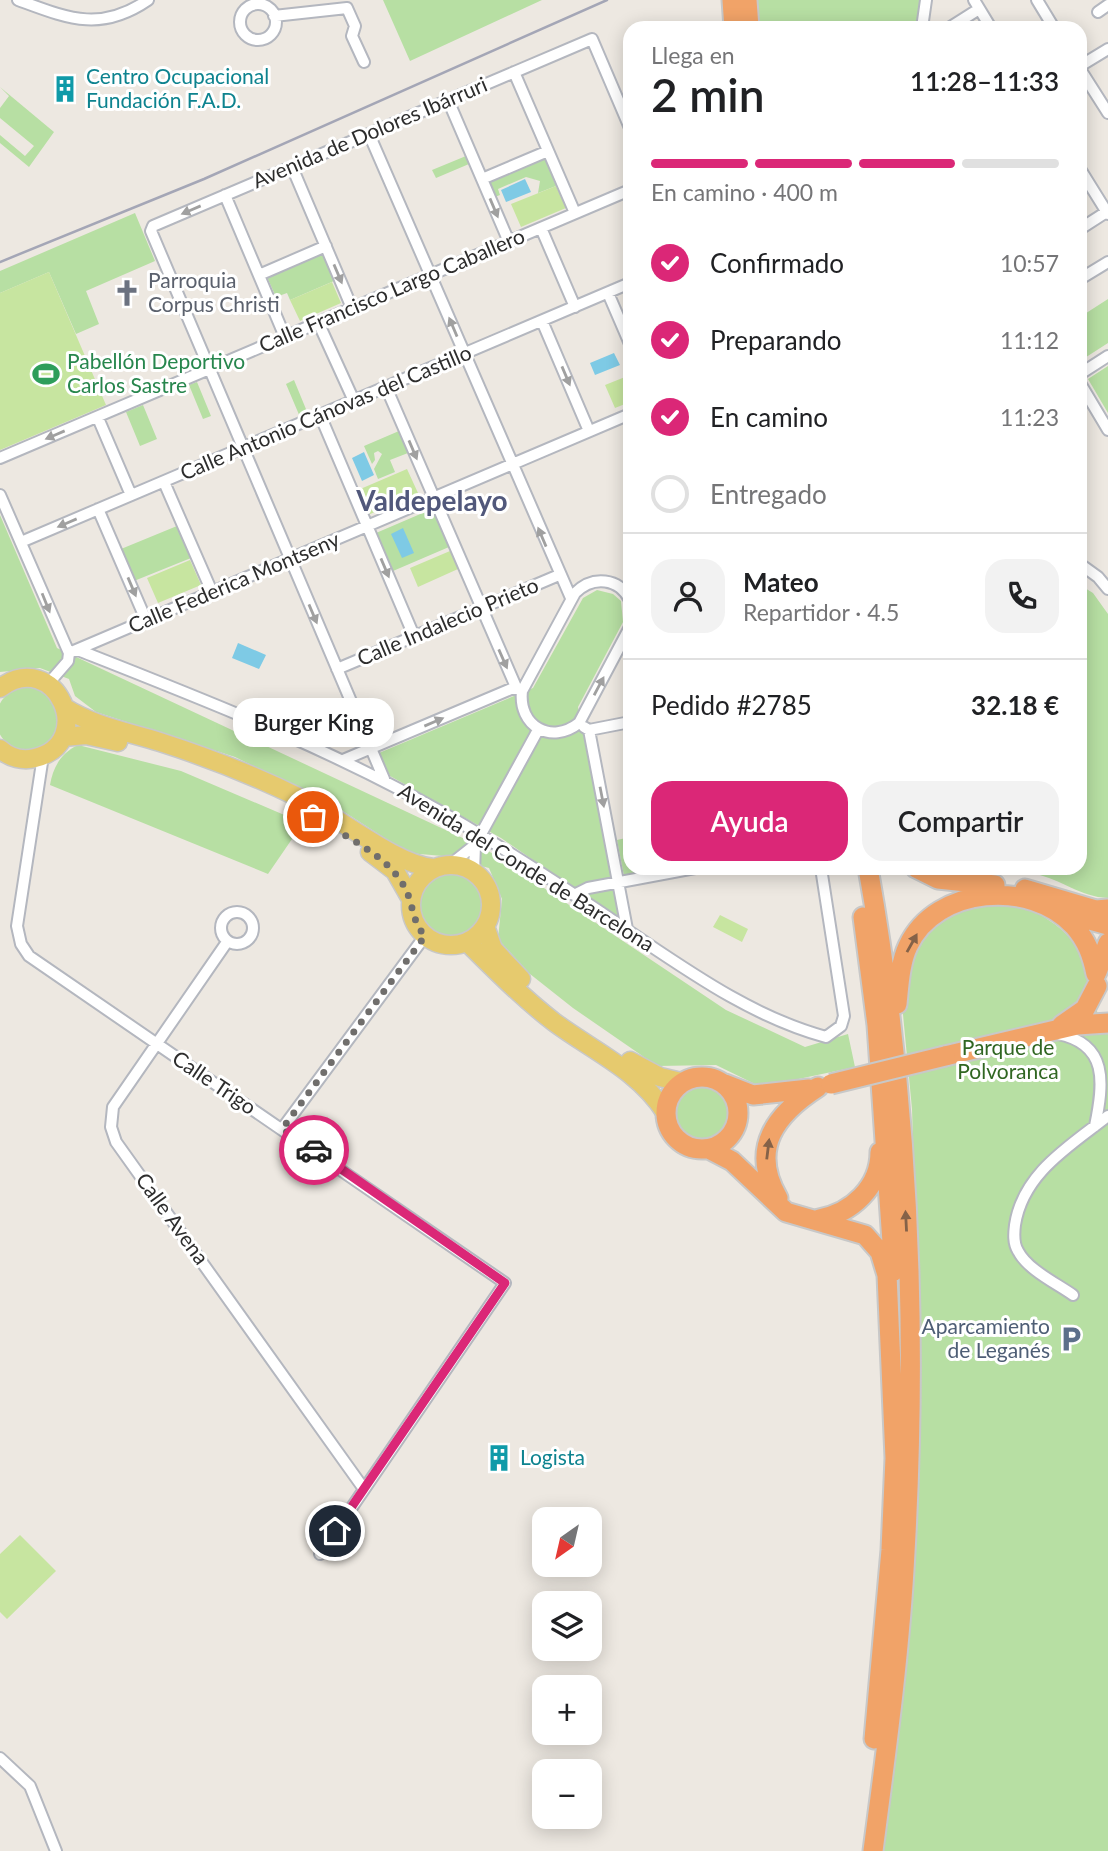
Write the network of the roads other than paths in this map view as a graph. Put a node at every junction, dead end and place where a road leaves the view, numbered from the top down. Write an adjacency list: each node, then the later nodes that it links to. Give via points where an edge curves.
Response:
1 (18, 0): 2 (street, via 69,19 94,21 118,16)
2 (148, 0)
3 (236, 0): 9 (street)
4 (732, 0): 11 (highway)
5 (747, 0): 12 (highway)
6 (926, 0): 13 (street)
7 (1037, 0): 16 (street)
8 (977, 4): 14 (street); 15 (street)
9 (244, 11): 10 (street, via 261,5); 10 (street, via 242,30 257,40 270,36)
10 (274, 16): 18 (street, via 347,8 355,26 352,36)
11 (734, 21)
12 (748, 21)
13 (923, 21)
14 (957, 21)
15 (987, 21)
16 (1050, 21)
17 (1108, 49): 19 (street)
18 (364, 62)
19 (1087, 62)
20 (514, 72): 22 (street, Avenida de Dolores Ibárruri); 23 (street, Avenida de Dolores Ibárruri, via 592,39); 26 (street)
21 (1087, 78): 24 (street)
22 (448, 100): 25 (street, Avenida de Dolores Ibárruri); 28 (street)
23 (623, 112)
24 (1108, 113)
25 (369, 134): 27 (street, Avenida de Dolores Ibárruri); 40 (street)
26 (548, 151): 28 (street); 33 (street)
27 (292, 167): 31 (street, Avenida de Dolores Ibárruri); 37 (street)
28 (482, 179): 36 (street, one-way to 36)
29 (1087, 184): 32 (street)
30 (623, 193): 33 (street, Calle Francisco Largo Caballero)
31 (225, 195): 39 (street); 52 (street, Avenida de Dolores Ibárruri, one-way to 52, via 150,231)
32 (1108, 213): 34 (street)
33 (575, 214): 35 (street, Calle Francisco Largo Caballero)
34 (1087, 225)
35 (541, 228): 36 (street, Calle Francisco Largo Caballero); 44 (street)
36 (509, 242): 40 (street, Calle Francisco Largo Caballero)
37 (326, 246): 39 (street); 45 (street, one-way to 45)
38 (1108, 262): 41 (street)
39 (259, 275): 49 (street)
40 (430, 275): 45 (street, Calle Francisco Largo Caballero); 50 (street, one-way to 40)
41 (1087, 275)
42 (623, 287): 43 (street, Calle Antonio Cánovas del Castillo)
43 (608, 293): 44 (street, Calle Antonio Cánovas del Castillo); 48 (street)
44 (575, 307): 46 (street, Calle Antonio Cánovas del Castillo)
45 (352, 308): 47 (street, Calle Francisco Largo Caballero)
46 (542, 321): 50 (street, Calle Antonio Cánovas del Castillo); 63 (street, one-way to 63)
47 (318, 322): 49 (street, Calle Francisco Largo Caballero); 56 (street)
48 (623, 328)
49 (285, 337): 52 (street, Calle Francisco Largo Caballero)
50 (464, 354): 54 (street, Calle Antonio Cánovas del Castillo); 66 (street)
51 (1108, 356): 53 (street)
52 (208, 370): 61 (street, Calle Francisco Largo Caballero); 64 (street)
53 (1087, 370)
54 (386, 387): 56 (street, Calle Antonio Cánovas del Castillo); 70 (street, one-way to 70)
55 (1087, 395): 57 (street)
56 (354, 401): 59 (street, Calle Antonio Cánovas del Castillo)
57 (1091, 402): 58 (street); 62 (street)
58 (1087, 405)
59 (320, 415): 64 (street, Calle Antonio Cánovas del Castillo); 72 (street)
60 (623, 417): 63 (street, Calle Federica Montseny)
61 (98, 418): 65 (street, Calle Francisco Largo Caballero, one-way to 65); 69 (street)
62 (1107, 425)
63 (589, 431): 66 (street, Calle Federica Montseny)
64 (242, 448): 67 (street, Calle Antonio Cánovas del Castillo); 74 (street)
65 (0, 458)
66 (512, 464): 70 (street, Calle Federica Montseny); 76 (street, one-way to 66)
67 (164, 482): 69 (street, Calle Antonio Cánovas del Castillo); 79 (street)
68 (0, 495): 73 (street)
69 (131, 495): 71 (street, Calle Antonio Cánovas del Castillo)
70 (434, 498): 72 (street, Calle Federica Montseny); 81 (street)
71 (99, 509): 73 (street, Calle Antonio Cánovas del Castillo, one-way to 73); 82 (street, one-way to 82)
72 (367, 526): 74 (street, Calle Federica Montseny); 83 (street, one-way to 83)
73 (21, 542): 85 (street, one-way to 85)
74 (289, 559): 79 (street, Calle Federica Montseny); 86 (street, one-way to 86)
75 (1103, 574): 77 (street)
76 (559, 575): 80 (street); 81 (street, Calle Indalecio Prieto)
77 (1108, 589)
78 (623, 590): 80 (street, via 603,581 581,587)
79 (212, 592): 82 (street, Calle Federica Montseny)
80 (571, 598): 89 (street)
81 (481, 608): 83 (street, Calle Indalecio Prieto); 89 (street, one-way to 89)
82 (146, 620): 85 (street, Calle Federica Montseny)
83 (414, 636): 86 (street, Calle Indalecio Prieto)
84 (623, 643): 91 (street, one-way to 84)
85 (73, 651): 87 (street); 99 (street, Avenida del Conde de Barcelona, via 298,738)
86 (337, 669): 97 (street)
87 (48, 684): 88 (main road, via 29,678); 90 (main road)
88 (0, 687)
89 (519, 689): 93 (street, via 525,717); 97 (street, one-way to 89)
90 (65, 708): 95 (main road); 102 (main road, via 90,722 263,780 322,809 404,861)
91 (579, 723): 93 (street, via 566,732); 94 (street)
92 (623, 723): 94 (street)
93 (538, 730): 101 (street)
94 (589, 730): 109 (street, one-way to 109)
95 (63, 737): 98 (main road); 112 (main road, via 86,735 122,743 193,763 258,790 313,817 375,856 395,871)
96 (0, 749): 98 (main road, via 18,759)
97 (371, 749): 99 (street); 100 (street)
98 (43, 756): 126 (street, Calle Trigo, via 17,926 21,944 29,956)
99 (344, 761): 100 (street, Avenida del Conde de Barcelona)
100 (384, 779): 101 (street, Avenida del Conde de Barcelona)
101 (478, 840): 102 (street); 103 (street); 111 (street, Avenida del Conde de Barcelona)
102 (442, 866): 103 (main road); 112 (main road, via 422,876)
103 (474, 872): 115 (main road, via 489,891)
104 (662, 875): 109 (street)
105 (822, 875): 116 (street, Avenida del Conde de Barcelona, via 844,1016 841,1026 826,1037 739,1001)
106 (856, 875): 124 (highway)
107 (869, 875): 137 (highway, via 892,1022)
108 (930, 875): 110 (highway, via 957,883)
109 (619, 884): 111 (street); 116 (street)
110 (1022, 888): 113 (highway, via 1097,910); 114 (highway, via 1081,919)
111 (574, 895): 116 (street, Avenida del Conde de Barcelona)
112 (411, 899): 117 (main road, via 413,918)
113 (1108, 909)
114 (1108, 925)
115 (485, 926): 119 (main road); 127 (main road, via 493,949 508,967 558,1010 642,1069)
116 (626, 929)
117 (425, 936): 119 (main road, via 445,945); 135 (street)
118 (227, 942): 126 (street, Calle Avena)
119 (467, 942): 131 (main road, via 554,1022 636,1077)
120 (1108, 943): 121 (highway)
121 (1096, 980): 122 (highway); 125 (highway, via 1090,1003); 137 (highway, one-way to 121, via 906,1122 899,980 908,945 923,925 969,898 986,894 1020,897 1072,924 1092,953)
122 (1108, 1016)
123 (1108, 1023): 125 (highway)
124 (877, 1025): 140 (highway, via 880,1156 876,1174 846,1211); 142 (highway, via 896,1303)
125 (1043, 1034): 129 (highway, bridge); 134 (street, via 1081,1040 1097,1052 1103,1071)
126 (156, 1044): 135 (street, Calle Trigo); 143 (street, Calle Avena, via 113,1107 111,1127 116,1142)
127 (681, 1082): 128 (highway, via 703,1076); 131 (highway, via 672,1090)
128 (725, 1084): 130 (highway, via 753,1095); 133 (highway, via 737,1101)
129 (824, 1085): 130 (highway); 139 (highway, one-way to 129, via 768,1173 770,1133 793,1103)
130 (788, 1093): 133 (highway, via 751,1110)
131 (665, 1112): 136 (highway, via 678,1141)
132 (1108, 1116): 134 (street)
133 (736, 1125): 136 (highway, via 719,1145); 138 (highway, via 743,1156)
134 (1095, 1126): 141 (street, via 1037,1174 1021,1202 1014,1227 1017,1250 1027,1262)
135 (282, 1129): 143 (street, Calle Trigo, via 505,1283)
136 (709, 1149): 138 (highway)
137 (903, 1154): 148 (highway, one-way to 137, via 905,1553 910,1303)
138 (755, 1180): 139 (highway)
139 (786, 1212): 140 (highway)
140 (807, 1221): 142 (highway, via 865,1235 880,1252 887,1275)
141 (1073, 1295)
142 (894, 1447): 147 (highway, via 879,1693)
143 (364, 1489): 144 (street, Calle Trigo)
144 (320, 1554)
145 (2, 1765): 146 (street, via 30,1786)
146 (56, 1851)
147 (860, 1851)
148 (873, 1851)

